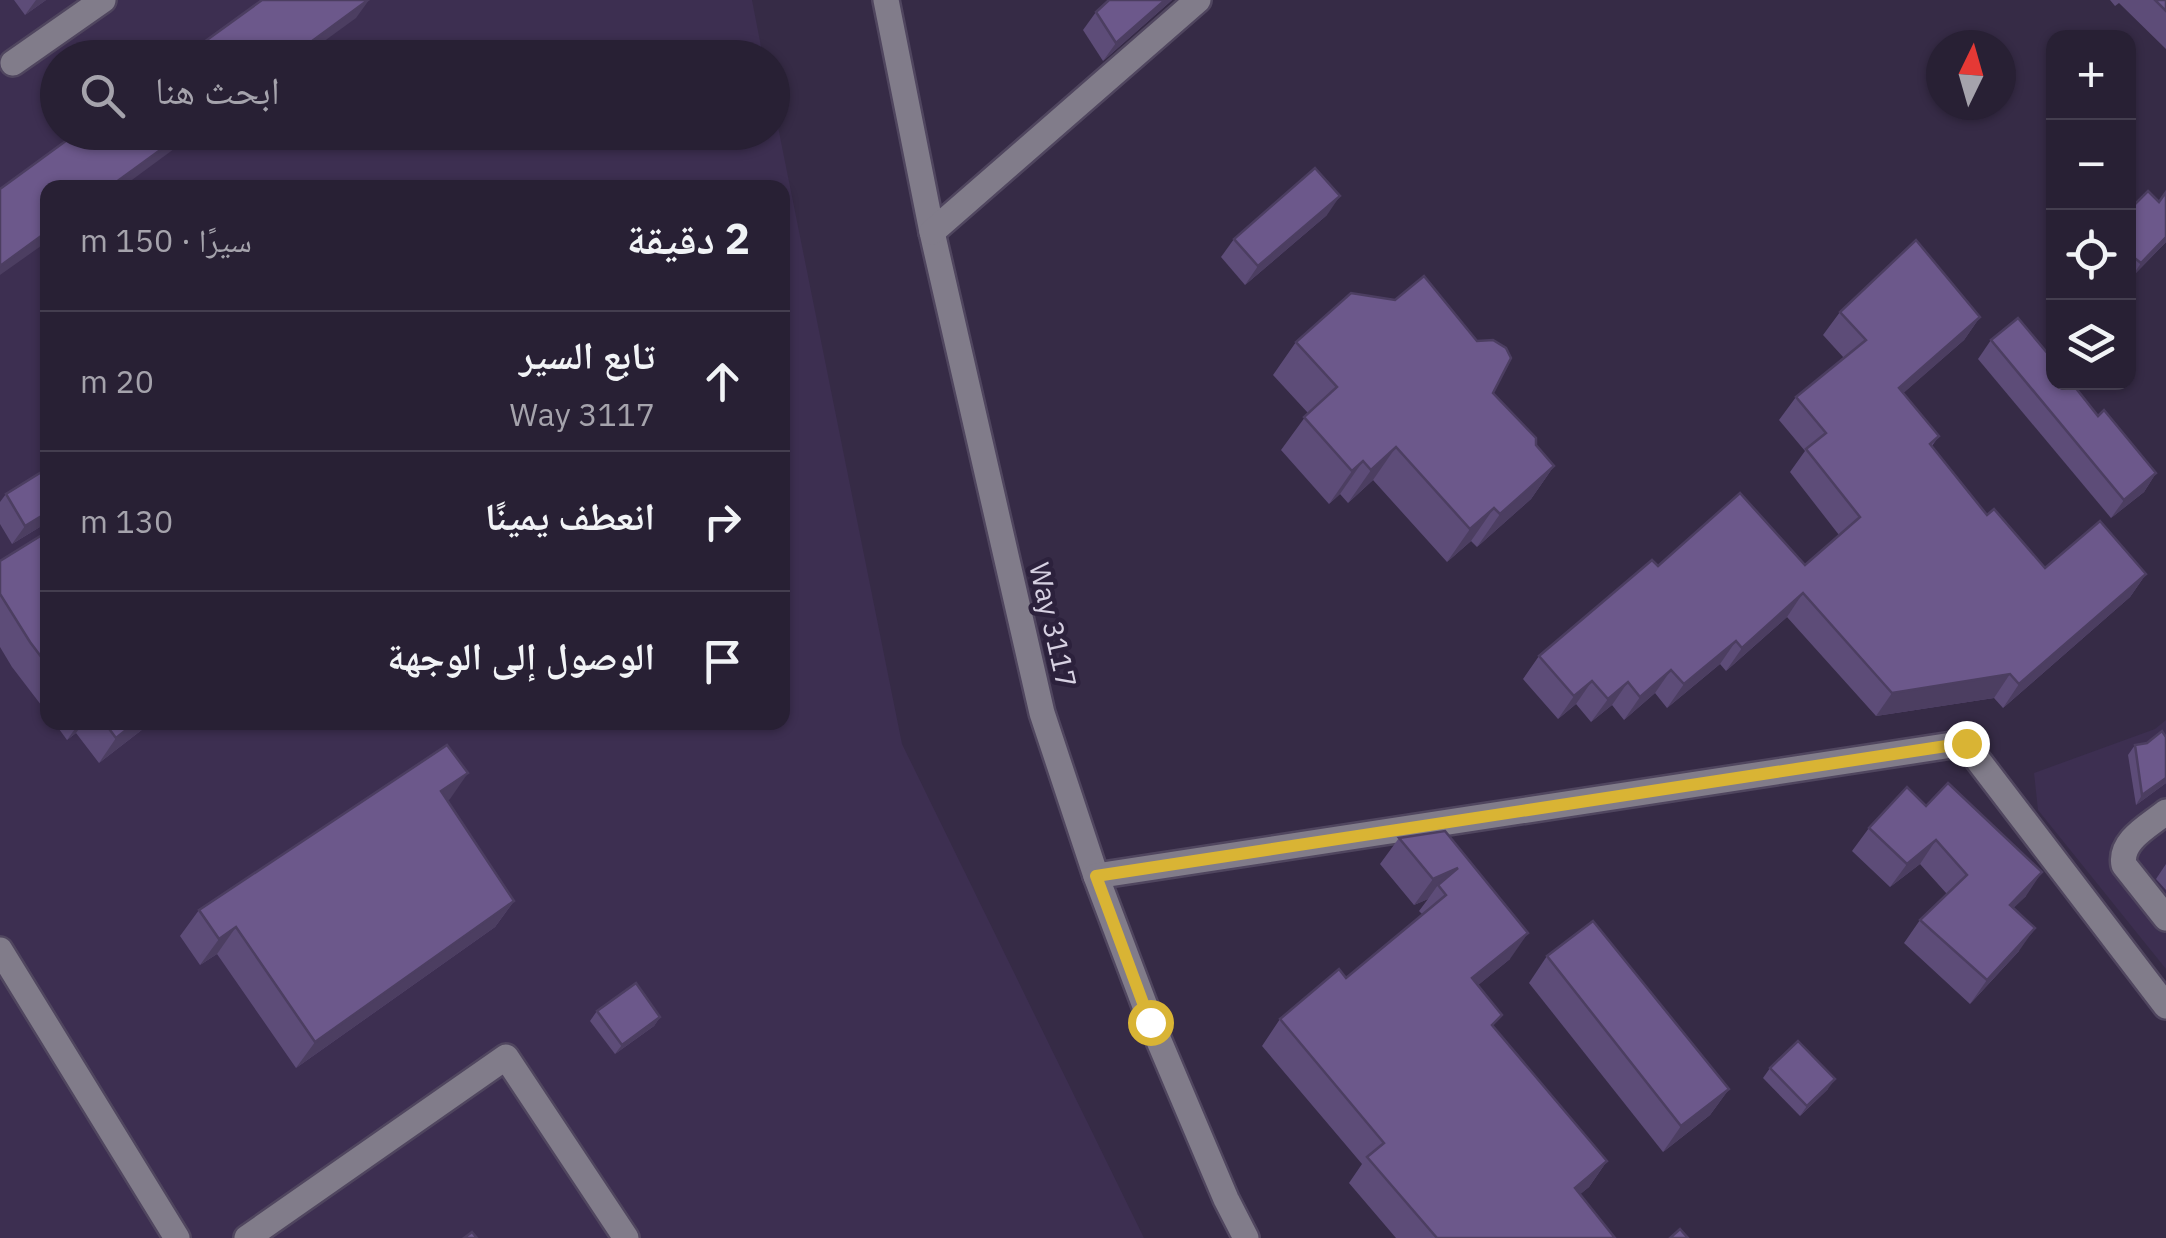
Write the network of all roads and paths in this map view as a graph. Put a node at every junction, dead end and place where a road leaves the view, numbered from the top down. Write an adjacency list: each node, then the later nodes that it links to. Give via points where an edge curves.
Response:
1 (103, 0): 4 (street)
2 (886, 0): 7 (street, Way 3117)
3 (1198, 0): 7 (street)
4 (46, 40)
5 (40, 44): 6 (street)
6 (13, 63)
7 (932, 232): 9 (street, Way 3117, via 1042,713)
8 (2166, 812): 10 (street, via 2129,842 2122,859)
9 (1096, 876): 12 (street, via 1966,743); 16 (street, Way 3117, via 1150,1022)
10 (2166, 918)
11 (0, 950): 13 (street)
12 (2166, 1006)
13 (177, 1238)
14 (247, 1238): 15 (street, via 506,1057)
15 (626, 1238)
16 (1246, 1238)

